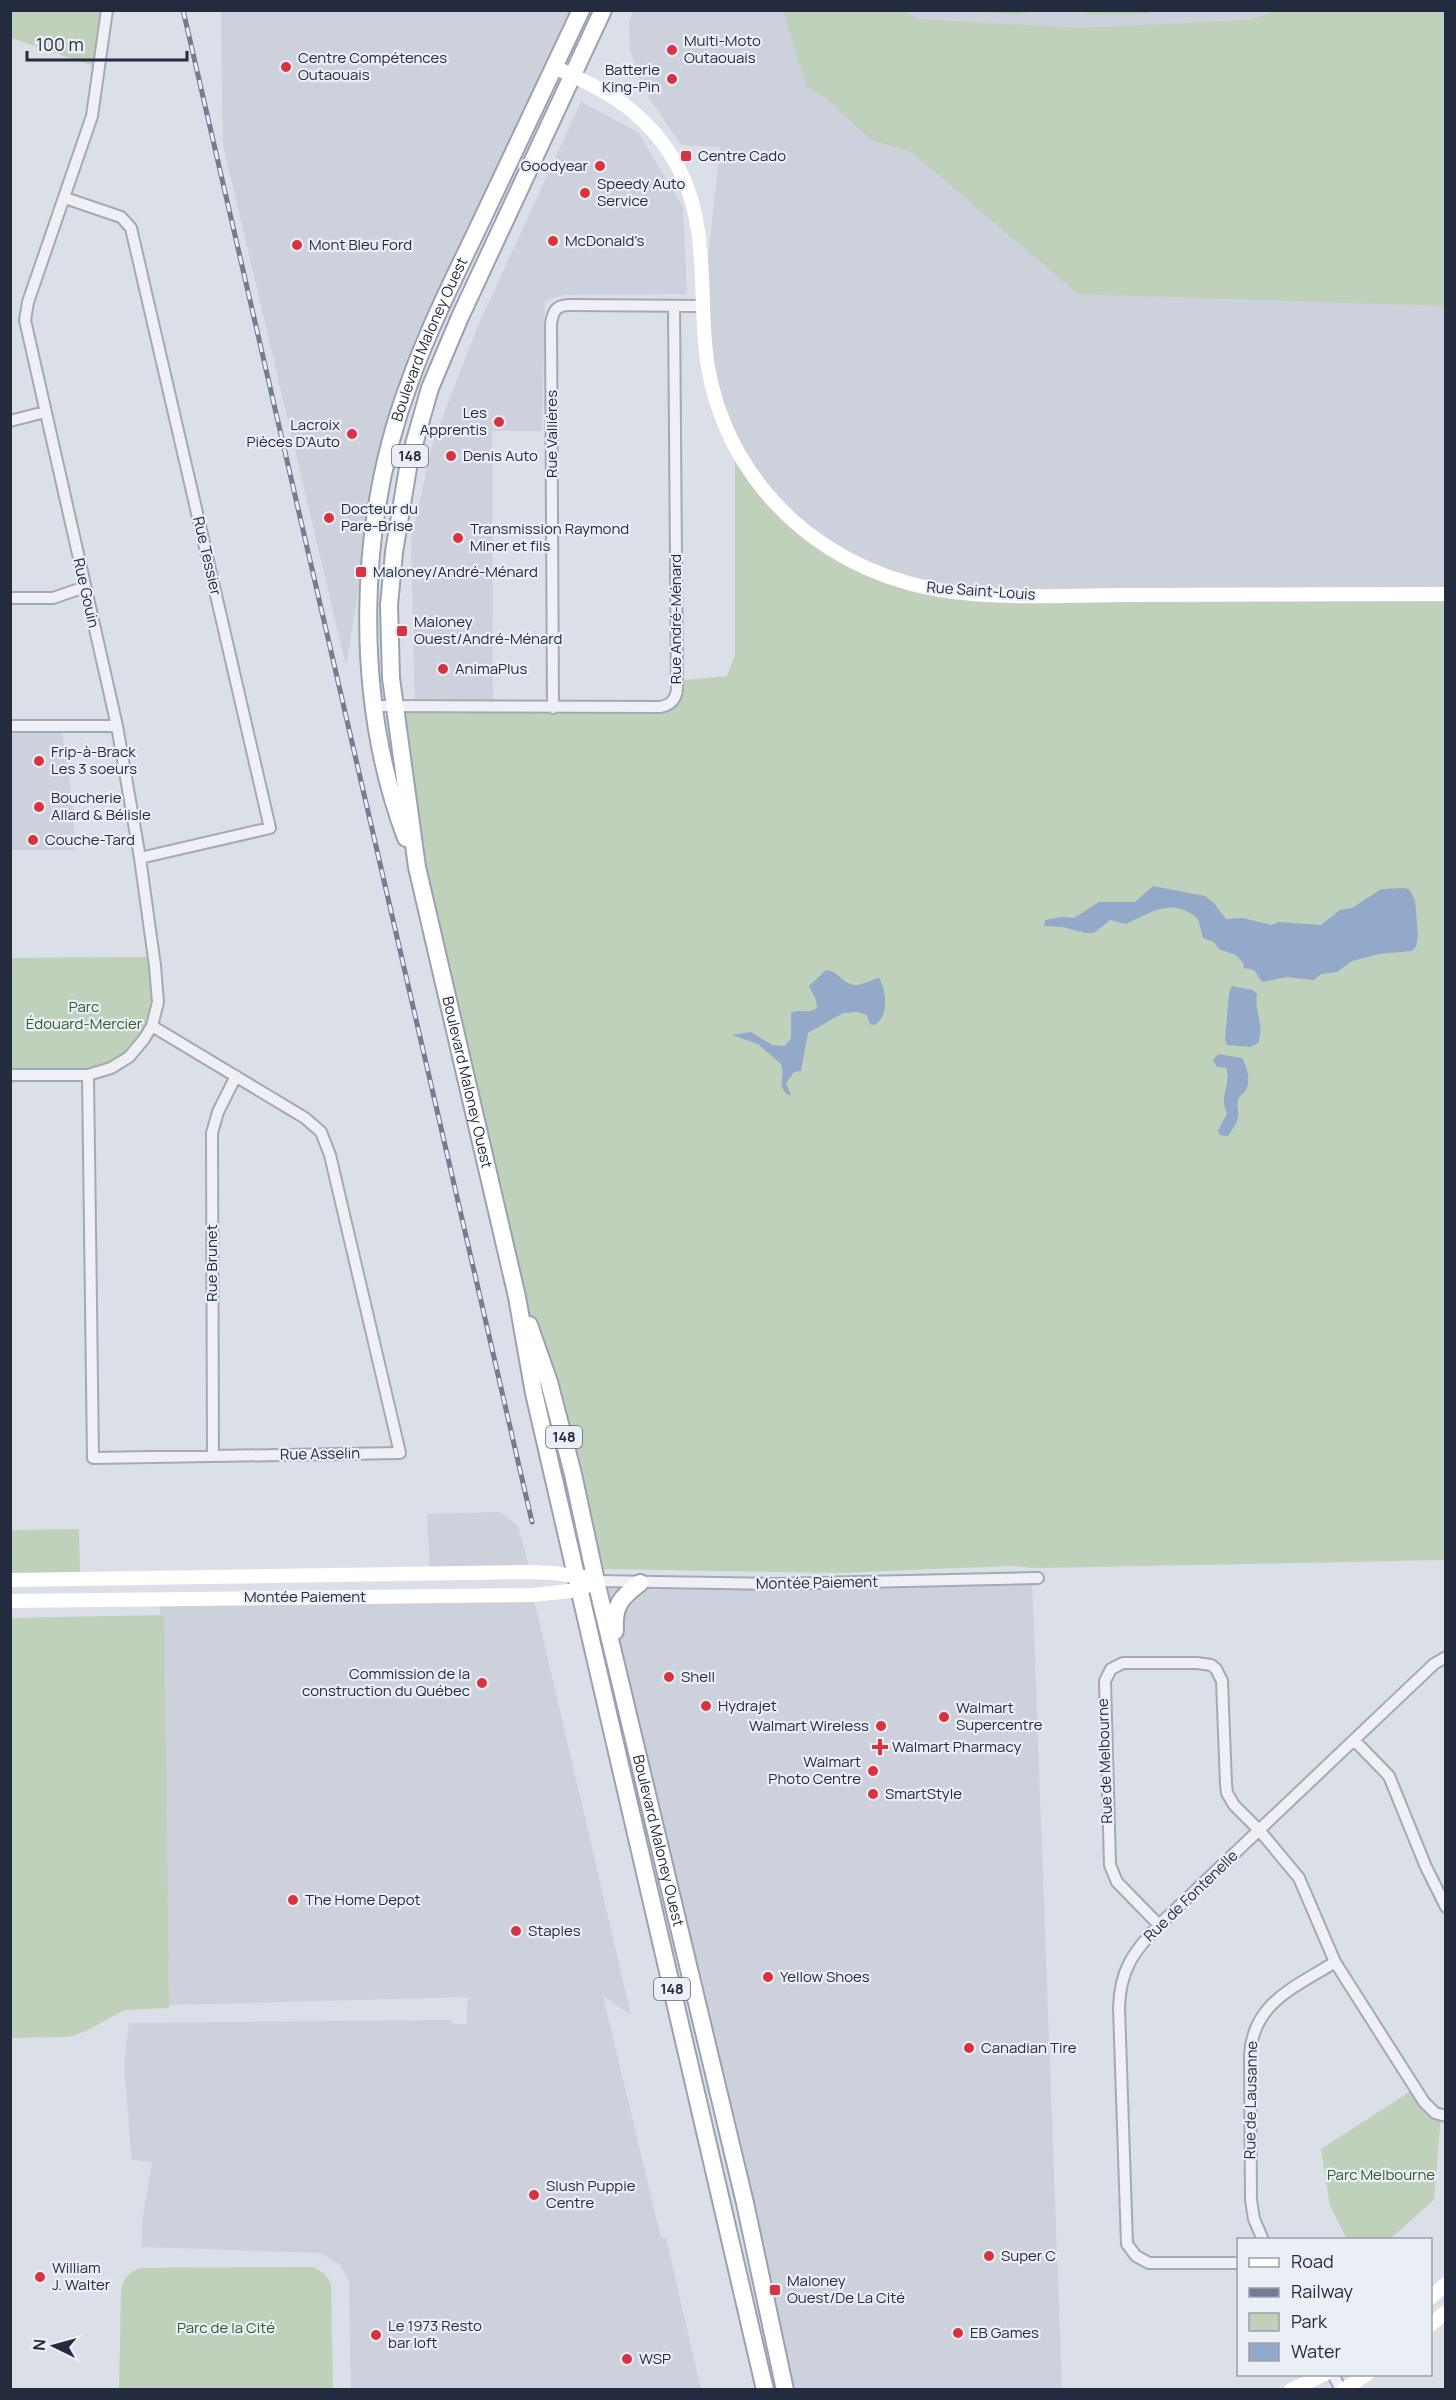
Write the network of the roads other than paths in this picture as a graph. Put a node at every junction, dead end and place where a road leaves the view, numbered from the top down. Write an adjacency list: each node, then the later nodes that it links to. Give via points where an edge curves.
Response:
1 (107, 10): 6 (street, Rue Gouin, via 92,116)
2 (580, 10): 4 (main road, Boulevard Maloney Ouest / 148)
3 (603, 10): 5 (main road, Boulevard Maloney Ouest / 148)
4 (554, 67): 5 (street, Rue Saint-Louis); 14 (main road, Boulevard Maloney Ouest / 148, via 453,282 398,415 379,500 368,584)
5 (573, 76): 8 (street, Rue Saint-Louis, via 630,107 654,131 678,167 699,232); 15 (main road, Boulevard Maloney Ouest / 148, via 460,317 416,433 400,513 390,596)
6 (65, 198): 9 (street, Rue Gouin, via 26,311 26,329); 19 (street, Rue Tessier, via 121,217 131,228 270,828)
7 (674, 306): 8 (street, Rue Vallières); 16 (street, Rue André-Ménard, via 676,695 670,704 660,707); 16 (street, Rue Vallières, via 564,305 554,310)
8 (702, 306): 12 (street, Rue Saint-Louis, via 706,360 714,398 743,464 764,492 802,528 834,551 877,573 925,588 983,594)
9 (45, 412): 10 (street); 11 (street, Rue Gouin)
10 (10, 421)
11 (85, 587): 13 (street, via 53,597); 18 (street, Rue Gouin)
12 (1446, 594)
13 (10, 598)
14 (373, 706): 15 (street, Rue André-Ménard); 20 (main road, Boulevard Maloney Ouest / 148, via 397,814)
15 (394, 707): 16 (street, Rue André-Ménard); 20 (main road, Boulevard Maloney Ouest / 148)
16 (553, 708)
17 (10, 726): 18 (street)
18 (117, 726): 19 (street, Rue Gouin)
19 (140, 858): 21 (street, Rue Gouin, via 158,988)
20 (417, 867): 25 (main road, Boulevard Maloney Ouest / 148)
21 (152, 1026): 23 (street, Rue Gouin, via 129,1057); 24 (street, Rue Asselin)
22 (10, 1075): 23 (street, Rue Gouin)
23 (88, 1075): 26 (street, Rue Asselin, via 93,1458)
24 (236, 1076): 26 (street, Rue Brunet, via 212,1133); 26 (street, Rue Asselin, via 315,1125 325,1143 400,1453)
25 (517, 1297): 29 (main road, Boulevard Maloney Ouest / 148, via 538,1346 561,1424); 30 (main road, Boulevard Maloney Ouest / 148, via 534,1394)
26 (213, 1455)
27 (1038, 1578): 31 (street, Montée Paiement)
28 (10, 1580): 30 (street, Montée Paiement, via 530,1572)
29 (597, 1581): 30 (street, Montée Paiement); 31 (street, Montée Paiement); 34 (main road, Boulevard Maloney Ouest / 148)
30 (577, 1582): 32 (street, Montée Paiement, via 533,1595); 51 (main road, Boulevard Maloney Ouest / 148)
31 (640, 1583): 34 (main road, via 622,1596 615,1612)
32 (10, 1601)
33 (1446, 1657): 35 (street, Rue de Fontenelle)
34 (619, 1674): 45 (main road, Boulevard Maloney Ouest / 148)
35 (1355, 1741): 36 (street, Rue de Fontenelle); 37 (street, via 1389,1776 1425,1867)
36 (1260, 1831): 38 (street, Rue de Fontenelle); 38 (street, Rue de Melbourne, via 1227,1793 1224,1689 1216,1669 1197,1663 1123,1663 1111,1670 1103,1690 1110,1865 1118,1882); 39 (street, Rue de Melbourne, via 1299,1878)
37 (1446, 1907)
38 (1159, 1925): 42 (street, Rue de Fontenelle, via 1128,1963 1119,1997 1128,2244 1136,2256 1149,2263)
39 (1335, 1962): 40 (street, Rue de Melbourne, via 1420,2097 1435,2113); 41 (street, Rue de Lausanne, via 1274,2002 1252,2034 1250,2186 1252,2210)
40 (1446, 2116)
41 (1262, 2238)
42 (1237, 2263)
43 (1446, 2284): 44 (street)
44 (1432, 2297)
45 (769, 2310): 52 (main road, Boulevard Maloney Ouest / 148); 53 (main road, via 790,2375)
46 (1446, 2312): 47 (street)
47 (1432, 2324)
48 (1321, 2376): 54 (street)
49 (1334, 2376): 55 (street)
50 (1364, 2376): 55 (street)
51 (765, 2390)
52 (785, 2390)
53 (799, 2390)
54 (1291, 2390)
55 (1342, 2390)

